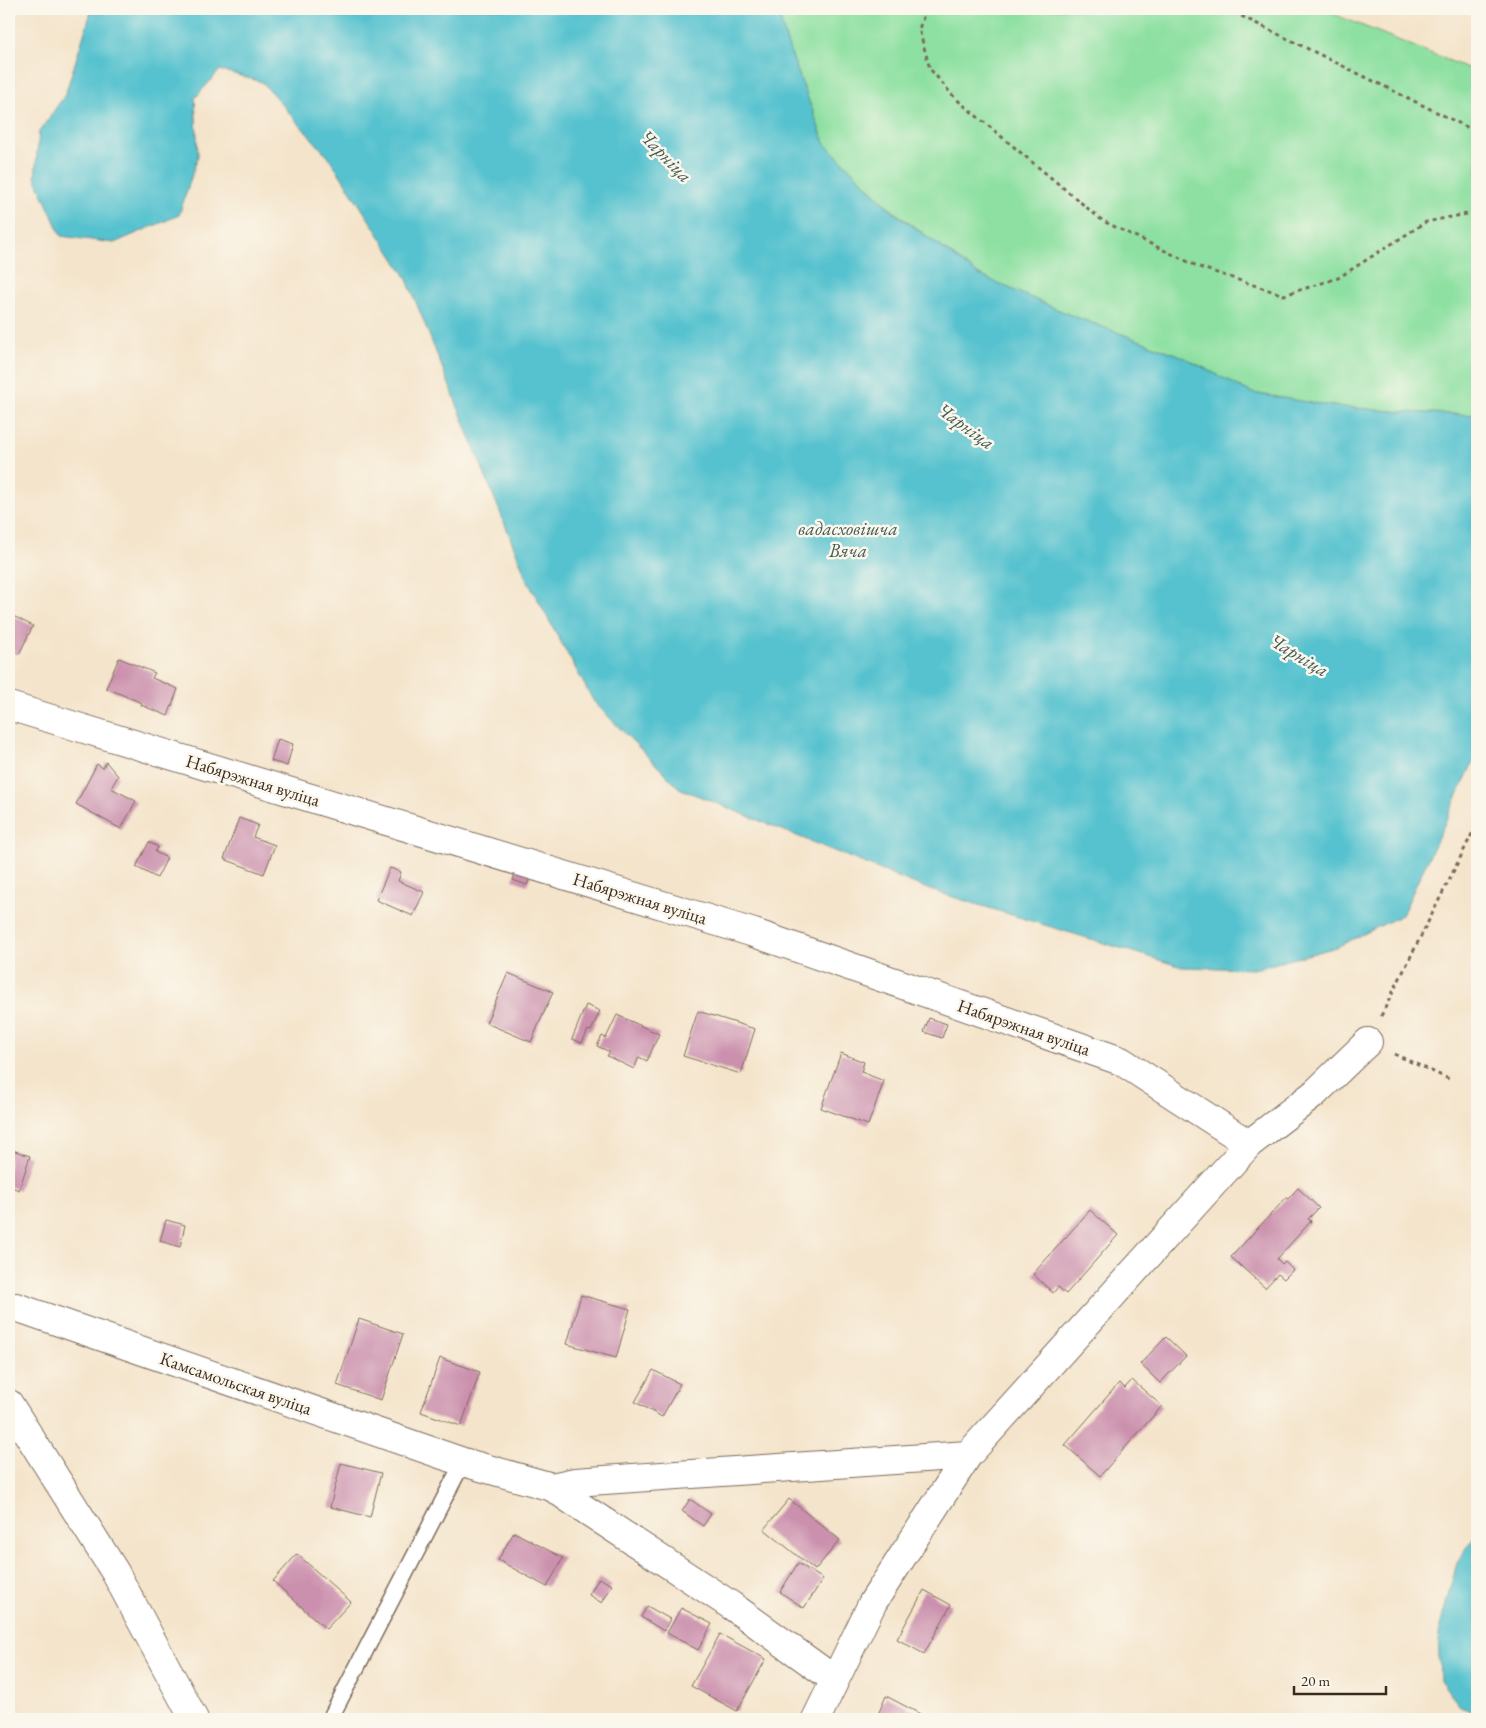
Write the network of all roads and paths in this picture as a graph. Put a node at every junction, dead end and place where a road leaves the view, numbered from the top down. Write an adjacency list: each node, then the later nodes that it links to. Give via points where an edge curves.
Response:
1 (926, 9): 4 (path, via 919,29 930,69 955,98 1103,221 1199,267 1284,295 1338,278 1426,222)
2 (1227, 9): 3 (path)
3 (1477, 132)
4 (1477, 212)
5 (9, 706): 9 (street, Набярэжная вуліца, via 754,933 1121,1061)
6 (1477, 824): 7 (path)
7 (1368, 1042): 8 (path); 9 (street, via 1314,1094)
8 (1449, 1079)
9 (1249, 1144): 12 (street)
10 (9, 1308): 13 (street, Камсамольская вуліца, via 16,1307)
11 (9, 1404): 16 (street, via 115,1572)
12 (968, 1456): 14 (street, via 575,1482); 15 (street, via 873,1602)
13 (463, 1462): 14 (street, Камсамольская вуліца); 17 (lane)
14 (552, 1487): 15 (street, via 732,1606)
15 (835, 1680): 18 (street)
16 (194, 1719)
17 (330, 1719)
18 (816, 1719)

